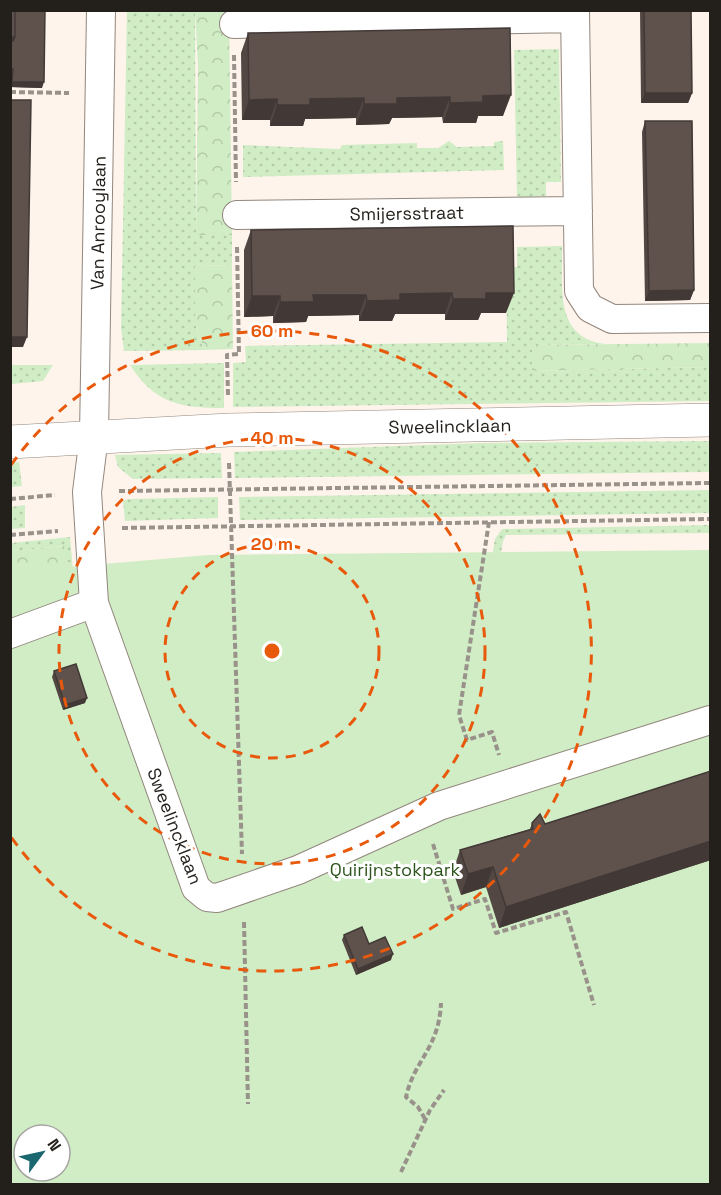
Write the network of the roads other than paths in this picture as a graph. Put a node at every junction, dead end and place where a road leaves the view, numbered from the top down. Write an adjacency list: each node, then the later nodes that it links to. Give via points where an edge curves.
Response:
1 (101, 10): 8 (street, Van Anrooylaan)
2 (575, 14): 3 (street); 4 (street)
3 (234, 24)
4 (578, 211): 5 (street, Smijersstraat); 6 (street, via 579,291 591,308 612,319)
5 (237, 215)
6 (711, 318)
7 (711, 420): 8 (street, Sweelincklaan)
8 (94, 436): 9 (street, Sweelincklaan); 10 (street, Van Anrooylaan, via 87,492)
9 (10, 442)
10 (94, 603): 11 (street); 12 (street, Sweelincklaan, via 196,888 207,897 218,898 298,870 424,812)
11 (10, 634)
12 (711, 720)

